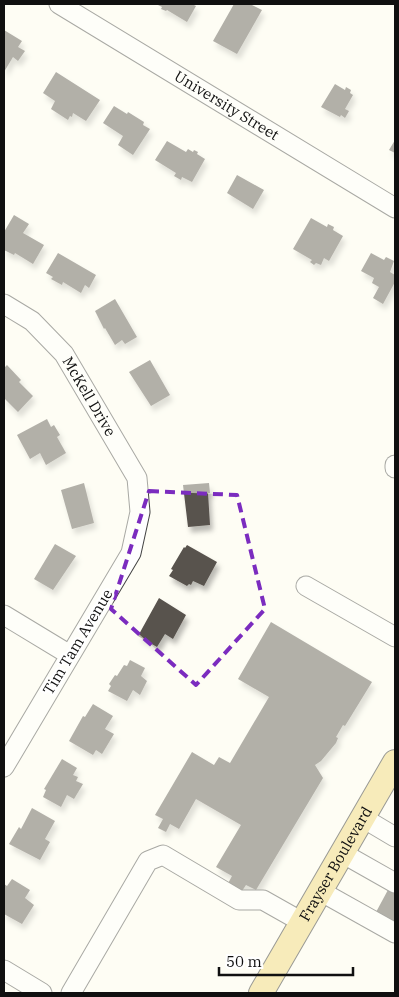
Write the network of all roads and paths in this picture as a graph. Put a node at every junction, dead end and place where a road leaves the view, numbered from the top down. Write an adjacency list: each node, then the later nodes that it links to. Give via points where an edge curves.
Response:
1 (59, 4): 2 (street, University Street)
2 (395, 208)
3 (4, 304): 4 (street, McKell Drive, via 32,321 64,354 137,478)
4 (140, 512): 8 (street, Tim Tam Avenue, via 130,554)
5 (306, 586): 7 (street)
6 (4, 615): 8 (street)
7 (395, 637)
8 (70, 655): 10 (street, Tim Tam Avenue)
9 (395, 762): 11 (main road, Frayser Boulevard)
10 (4, 767)
11 (362, 818): 12 (street); 13 (main road, Frayser Boulevard)
12 (395, 837)
13 (342, 853): 14 (street); 15 (main road, Frayser Boulevard)
14 (395, 883)
15 (320, 891): 16 (main road, Frayser Boulevard); 17 (street)
16 (302, 922): 20 (street, via 263,900 239,900 163,855 148,861); 21 (main road, Frayser Boulevard)
17 (395, 933)
18 (4, 970): 19 (street)
19 (42, 993)
20 (71, 993)
21 (260, 993)

